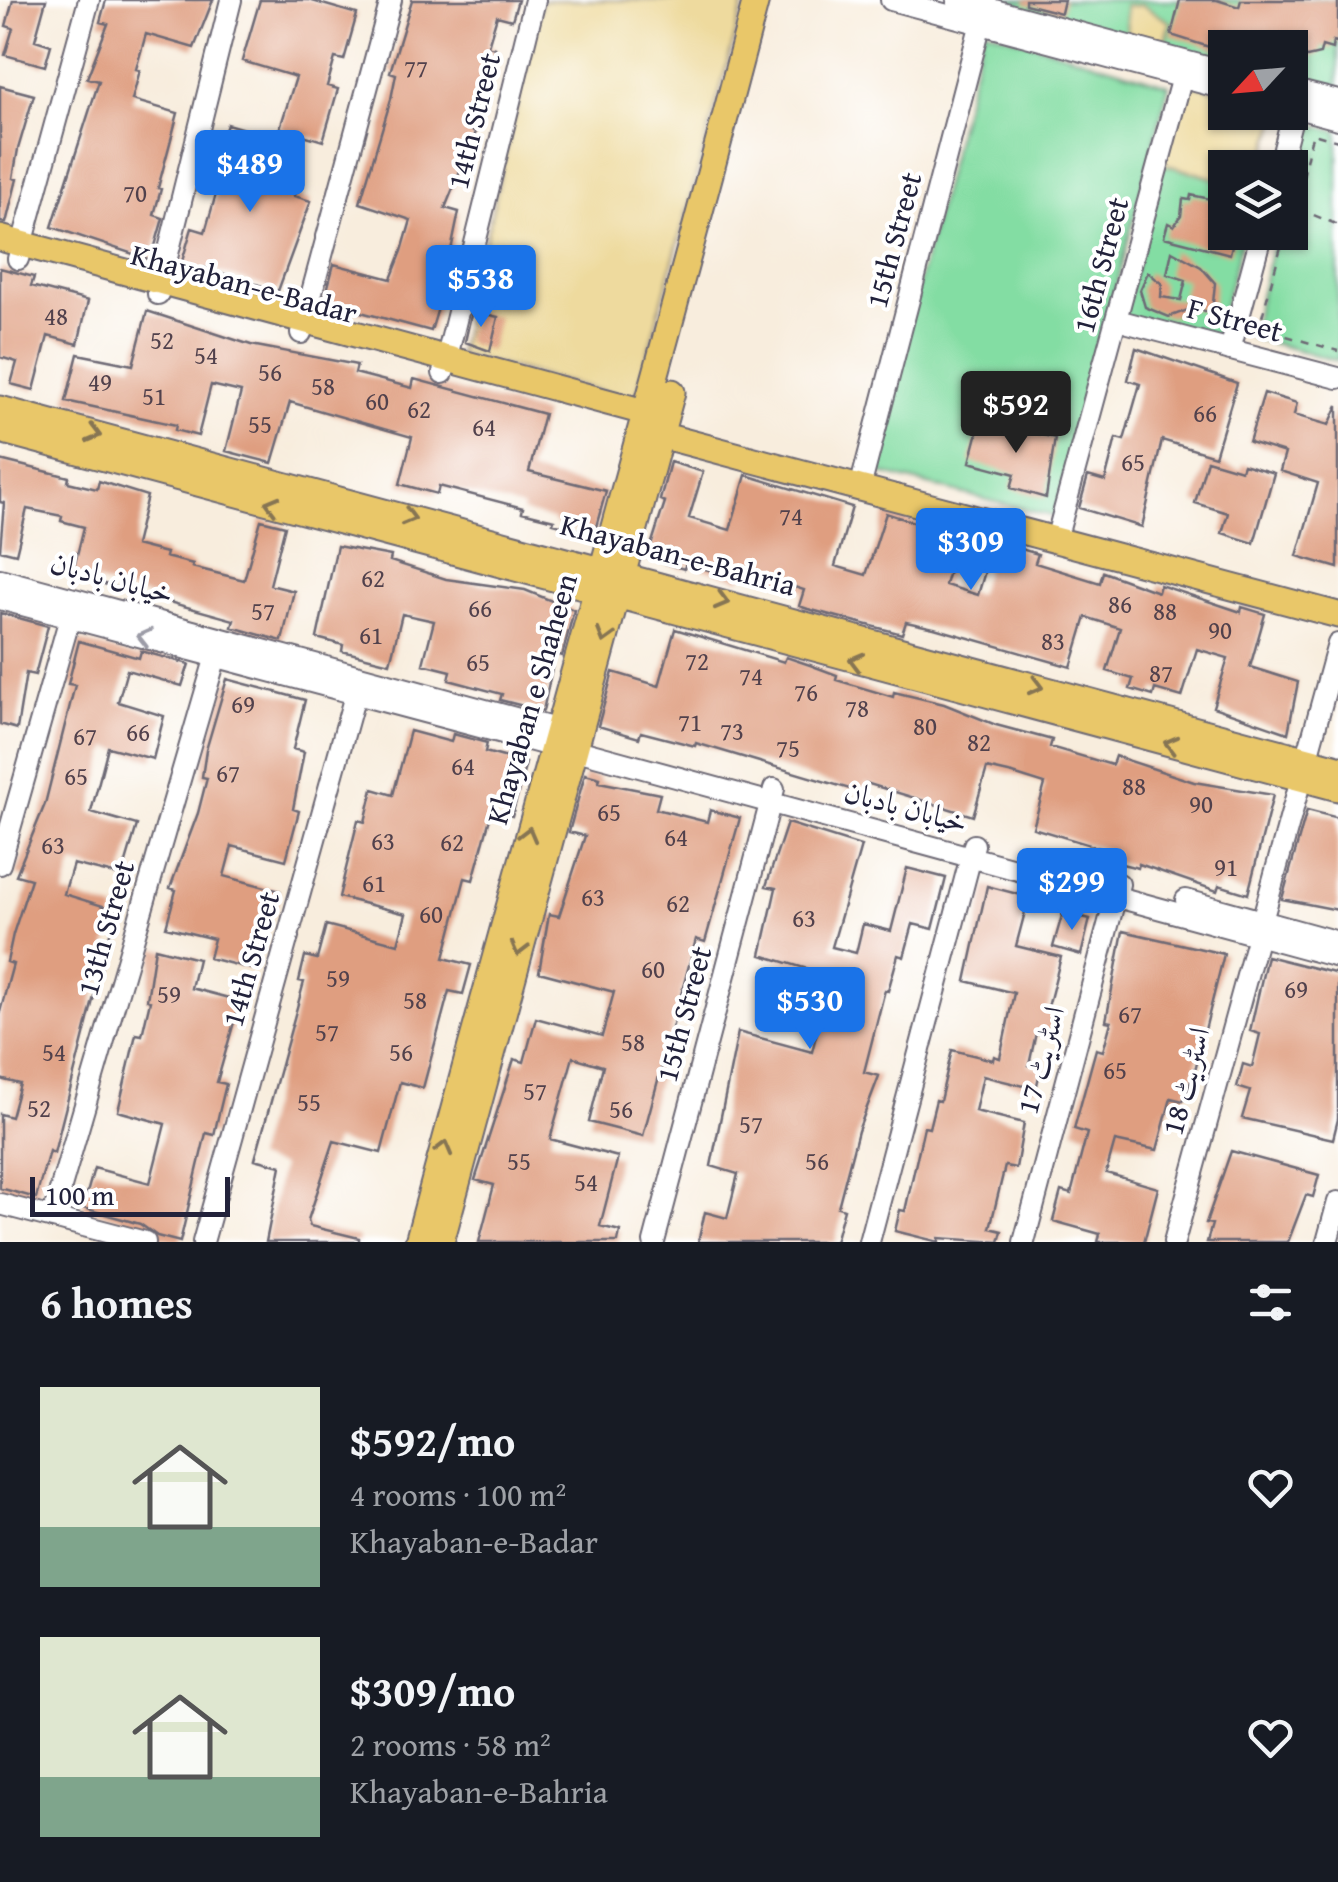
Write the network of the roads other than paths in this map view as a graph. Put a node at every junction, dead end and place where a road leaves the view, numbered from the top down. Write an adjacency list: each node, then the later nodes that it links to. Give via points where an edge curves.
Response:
1 (89, 0): 17 (street)
2 (231, 0): 19 (street)
3 (390, 0): 22 (street)
4 (535, 0): 24 (street, 14th Street)
5 (756, 0): 20 (main road, Khayaban e Shaheen)
6 (773, 0): 20 (main road, Khayaban e Shaheen)
7 (892, 0): 9 (street)
8 (957, 0): 9 (street)
9 (983, 16): 10 (street); 29 (street, 15th Street)
10 (1184, 70): 11 (street); 12 (street); 21 (street, 16th Street)
11 (1208, 71)
12 (1208, 81)
13 (1308, 99): 14 (street)
14 (1338, 101)
15 (1308, 105): 16 (street)
16 (1338, 119)
17 (10, 249): 19 (main road, Khayaban-e-Badar)
18 (1257, 250): 23 (street)
19 (159, 288): 22 (main road, Khayaban-e-Badar)
20 (686, 303): 27 (main road, Khayaban e Shaheen)
21 (1118, 320): 23 (street, F Street); 30 (street, 16th Street)
22 (302, 328): 24 (main road, Khayaban-e-Badar)
23 (1230, 350): 25 (street, F Street)
24 (445, 367): 27 (main road, Khayaban-e-Badar)
25 (1338, 378)
26 (0, 409): 32 (main road, Khayaban-e-Bahria, one-way to 32)
27 (654, 424): 29 (main road, Khayaban-e-Badar); 32 (main road, Khayaban e Shaheen)
28 (0, 430): 32 (main road, Khayaban-e-Bahria, one-way to 28)
29 (862, 481): 30 (main road, Khayaban-e-Badar)
30 (1058, 533): 34 (main road, Khayaban-e-Badar); 36 (main road, Khayaban-e-Badar)
31 (0, 579): 35 (street, خیابان بادبان)
32 (608, 582): 40 (main road, Khayaban e Shaheen); 41 (main road, Khayaban-e-Bahria)
33 (0, 599): 35 (street, خیابان بادبان)
34 (1338, 601)
35 (72, 609): 38 (street, خیابان بادبان); 46 (street)
36 (1338, 615)
37 (1338, 644): 41 (street, اسٹریٹ 18)
38 (219, 647): 39 (street, خیابان بادبان); 53 (street, 13th Street)
39 (359, 685): 40 (street, خیابان بادبان); 55 (street, 14th Street)
40 (564, 740): 44 (street, خیابان بادبان); 56 (main road, Khayaban e Shaheen, one-way to 40); 57 (main road, Khayaban e Shaheen, one-way to 57)
41 (1301, 768): 42 (main road, Khayaban-e-Bahria); 43 (main road, Khayaban-e-Bahria); 48 (street, اسٹریٹ 18)
42 (1338, 768)
43 (1338, 788)
44 (772, 796): 45 (street, خیابان بادبان); 58 (street, 15th Street)
45 (973, 849): 47 (street, خیابان بادبان); 59 (street)
46 (0, 864)
47 (1118, 888): 48 (street, خیابان بادبان); 60 (street, اسٹریٹ 17)
48 (1257, 928): 49 (street, خیابان بادبان); 50 (street, خیابان بادبان); 61 (street, اسٹریٹ 18)
49 (1338, 942)
50 (1338, 957)
51 (1338, 1202): 62 (street)
52 (0, 1204): 53 (street)
53 (52, 1218): 54 (street)
54 (145, 1242)
55 (202, 1242)
56 (418, 1242)
57 (441, 1242)
58 (654, 1242)
59 (869, 1242)
60 (1024, 1242)
61 (1174, 1242)
62 (1327, 1242)

